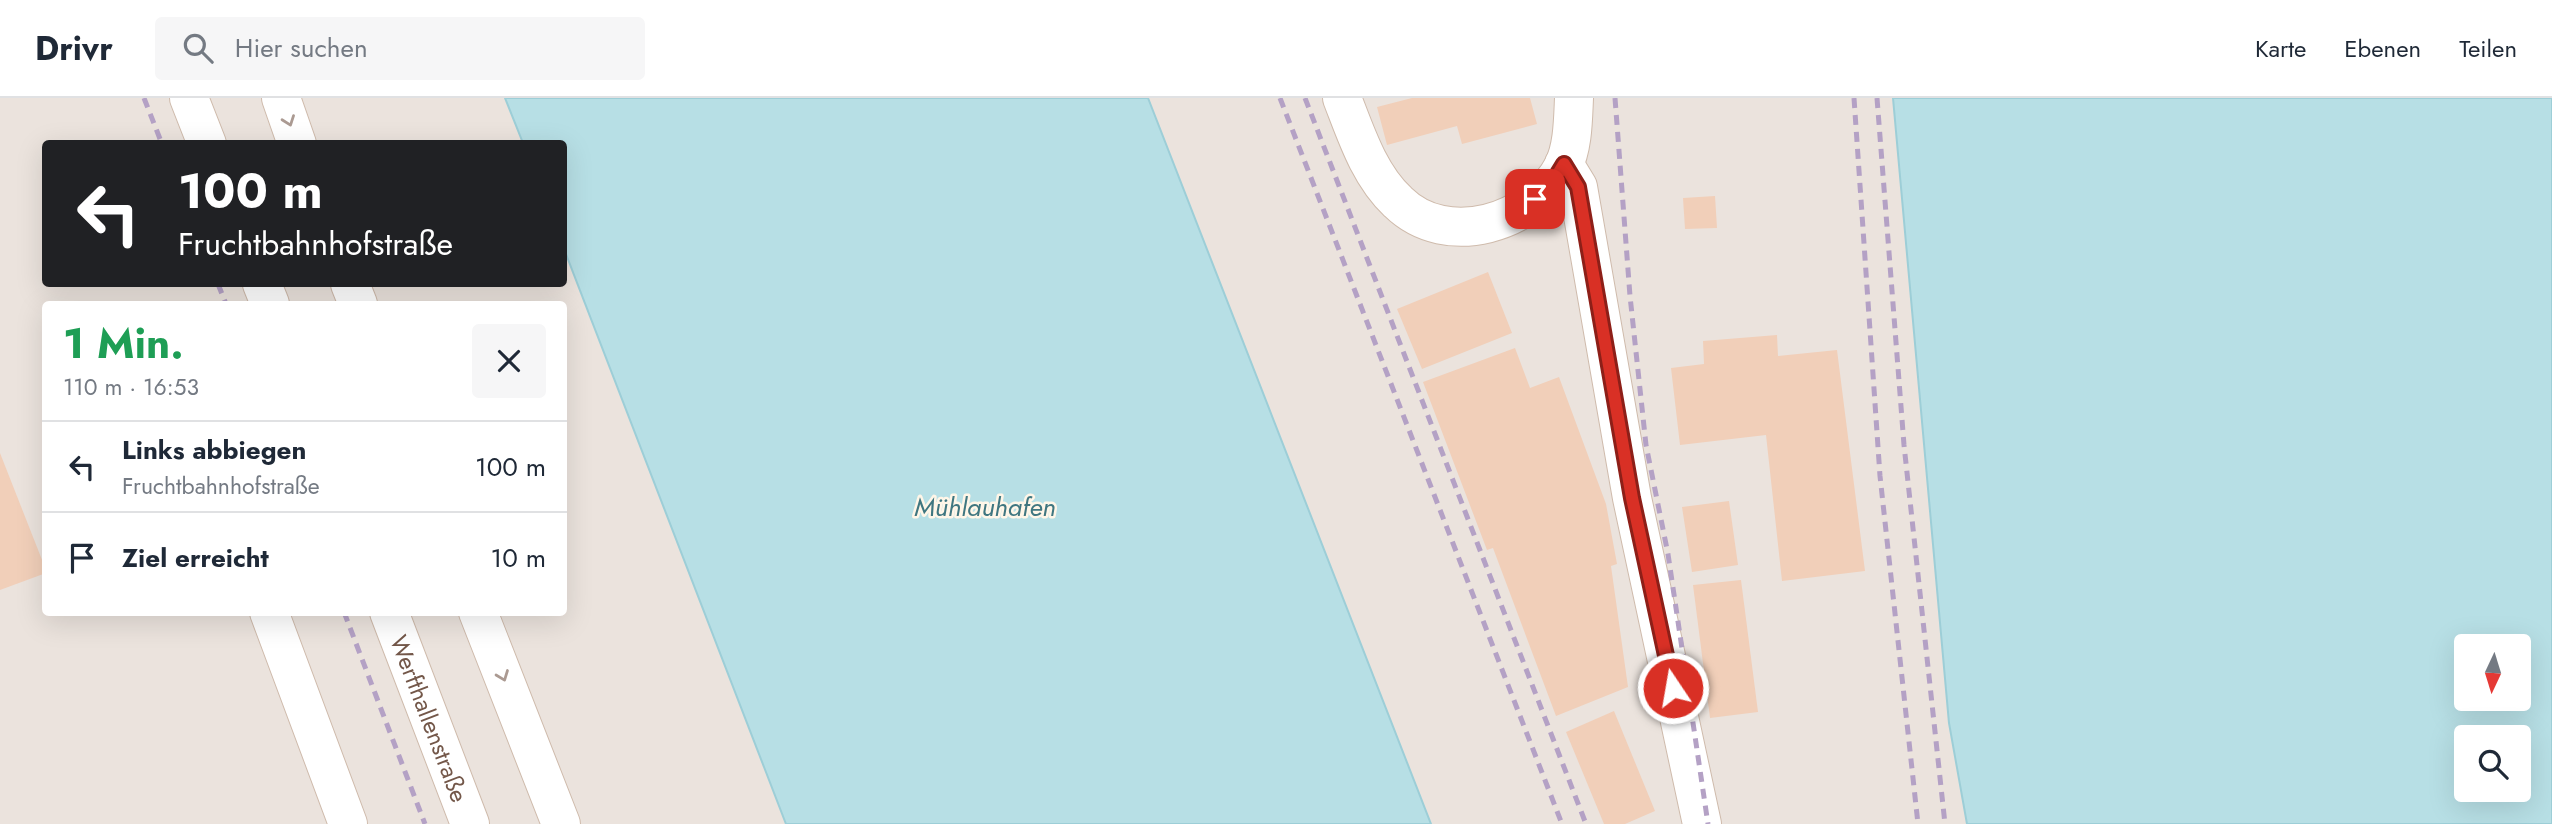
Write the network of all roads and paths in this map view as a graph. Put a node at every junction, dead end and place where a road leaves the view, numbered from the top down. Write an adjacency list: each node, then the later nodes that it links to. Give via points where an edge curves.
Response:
1 (189, 98): 5 (street)
2 (281, 98): 6 (street, one-way to 6)
3 (1342, 98): 7 (street, via 1370,165 1397,202 1417,216 1451,227 1489,225 1520,211 1550,187)
4 (1574, 98): 7 (street, via 1573,130)
5 (205, 140)
6 (297, 140)
7 (1564, 164): 14 (street, via 1578,187 1632,498)
8 (270, 616): 11 (street)
9 (391, 616): 12 (street, Werfthallenstraße)
10 (480, 616): 13 (street, one-way to 13)
11 (348, 824)
12 (470, 824)
13 (561, 824)
14 (1702, 824)

